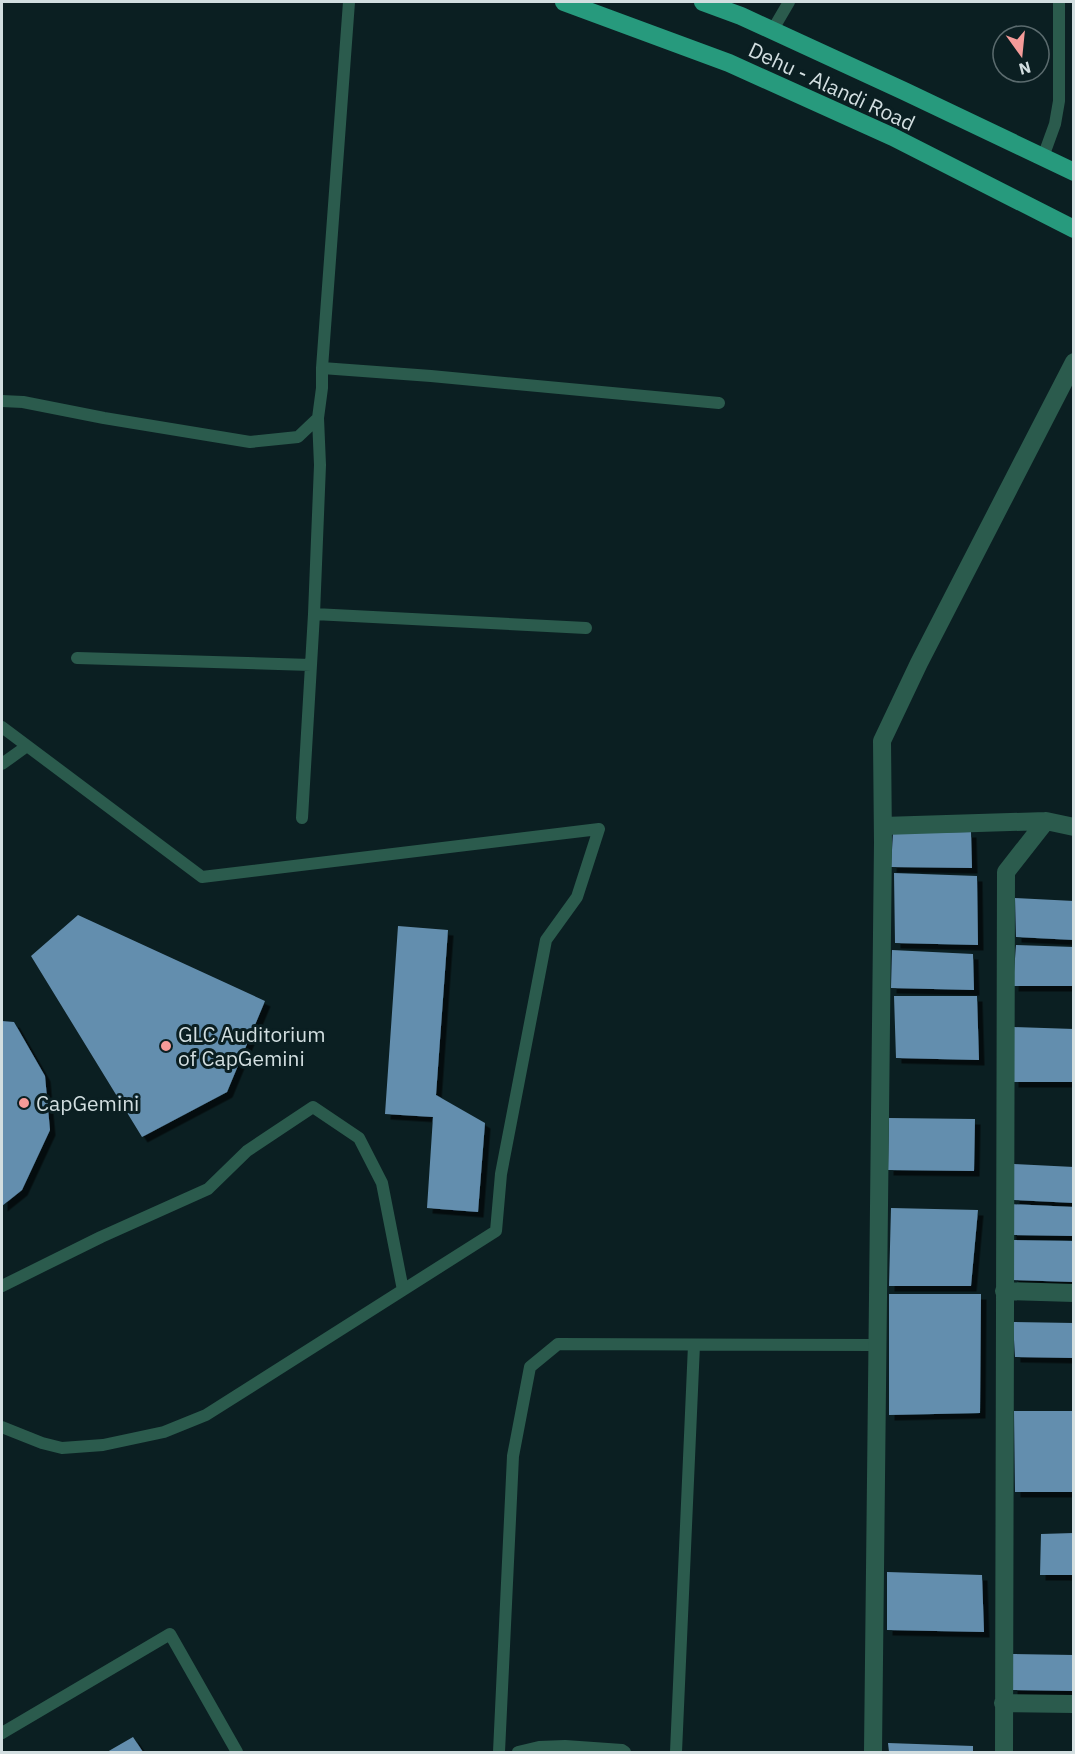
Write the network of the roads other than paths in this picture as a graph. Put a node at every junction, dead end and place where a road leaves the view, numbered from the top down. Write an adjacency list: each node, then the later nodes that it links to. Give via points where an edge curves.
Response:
1 (349, 2): 11 (lane)
2 (564, 2): 9 (main road, Dehu - Alandi Road, via 729,63 893,137)
3 (703, 2): 6 (main road, Dehu - Alandi Road)
4 (789, 2): 6 (lane)
5 (1059, 2): 7 (lane, via 1059,101)
6 (772, 31): 7 (main road, Dehu - Alandi Road)
7 (1043, 157): 8 (main road, Dehu - Alandi Road)
8 (1074, 172)
9 (1074, 229)
10 (1074, 362): 24 (street, via 882,741)
11 (322, 368): 13 (lane); 14 (lane)
12 (2, 401): 14 (lane, via 250,442 298,437)
13 (719, 403)
14 (318, 418): 15 (lane)
15 (314, 614): 16 (lane); 18 (lane)
16 (586, 628)
17 (77, 658): 18 (lane)
18 (311, 665): 22 (lane)
19 (2, 727): 20 (lane)
20 (27, 746): 21 (lane); 27 (lane, via 202,877 600,829 577,897 546,940 501,1174 496,1231)
21 (2, 764)
22 (302, 818)
23 (1046, 821): 24 (street); 25 (street); 28 (street, via 1006,872)
24 (883, 826): 31 (street)
25 (1074, 828)
26 (2, 1286): 27 (lane, via 208,1189 247,1151 313,1107 359,1138 382,1183)
27 (403, 1290): 32 (lane, via 206,1415 164,1432 103,1445 62,1448)
28 (1005, 1291): 29 (street); 33 (street)
29 (1074, 1293)
30 (694, 1345): 31 (lane); 37 (lane, via 558,1344 530,1367 513,1456); 40 (lane)
31 (877, 1345): 41 (street)
32 (2, 1427)
33 (1003, 1703): 34 (street); 42 (street)
34 (1074, 1704)
35 (2, 1733): 36 (lane, via 170,1634)
36 (237, 1752)
37 (499, 1752)
38 (518, 1752): 39 (lane, via 556,1746)
39 (625, 1752)
40 (676, 1752)
41 (873, 1752)
42 (1004, 1752)

